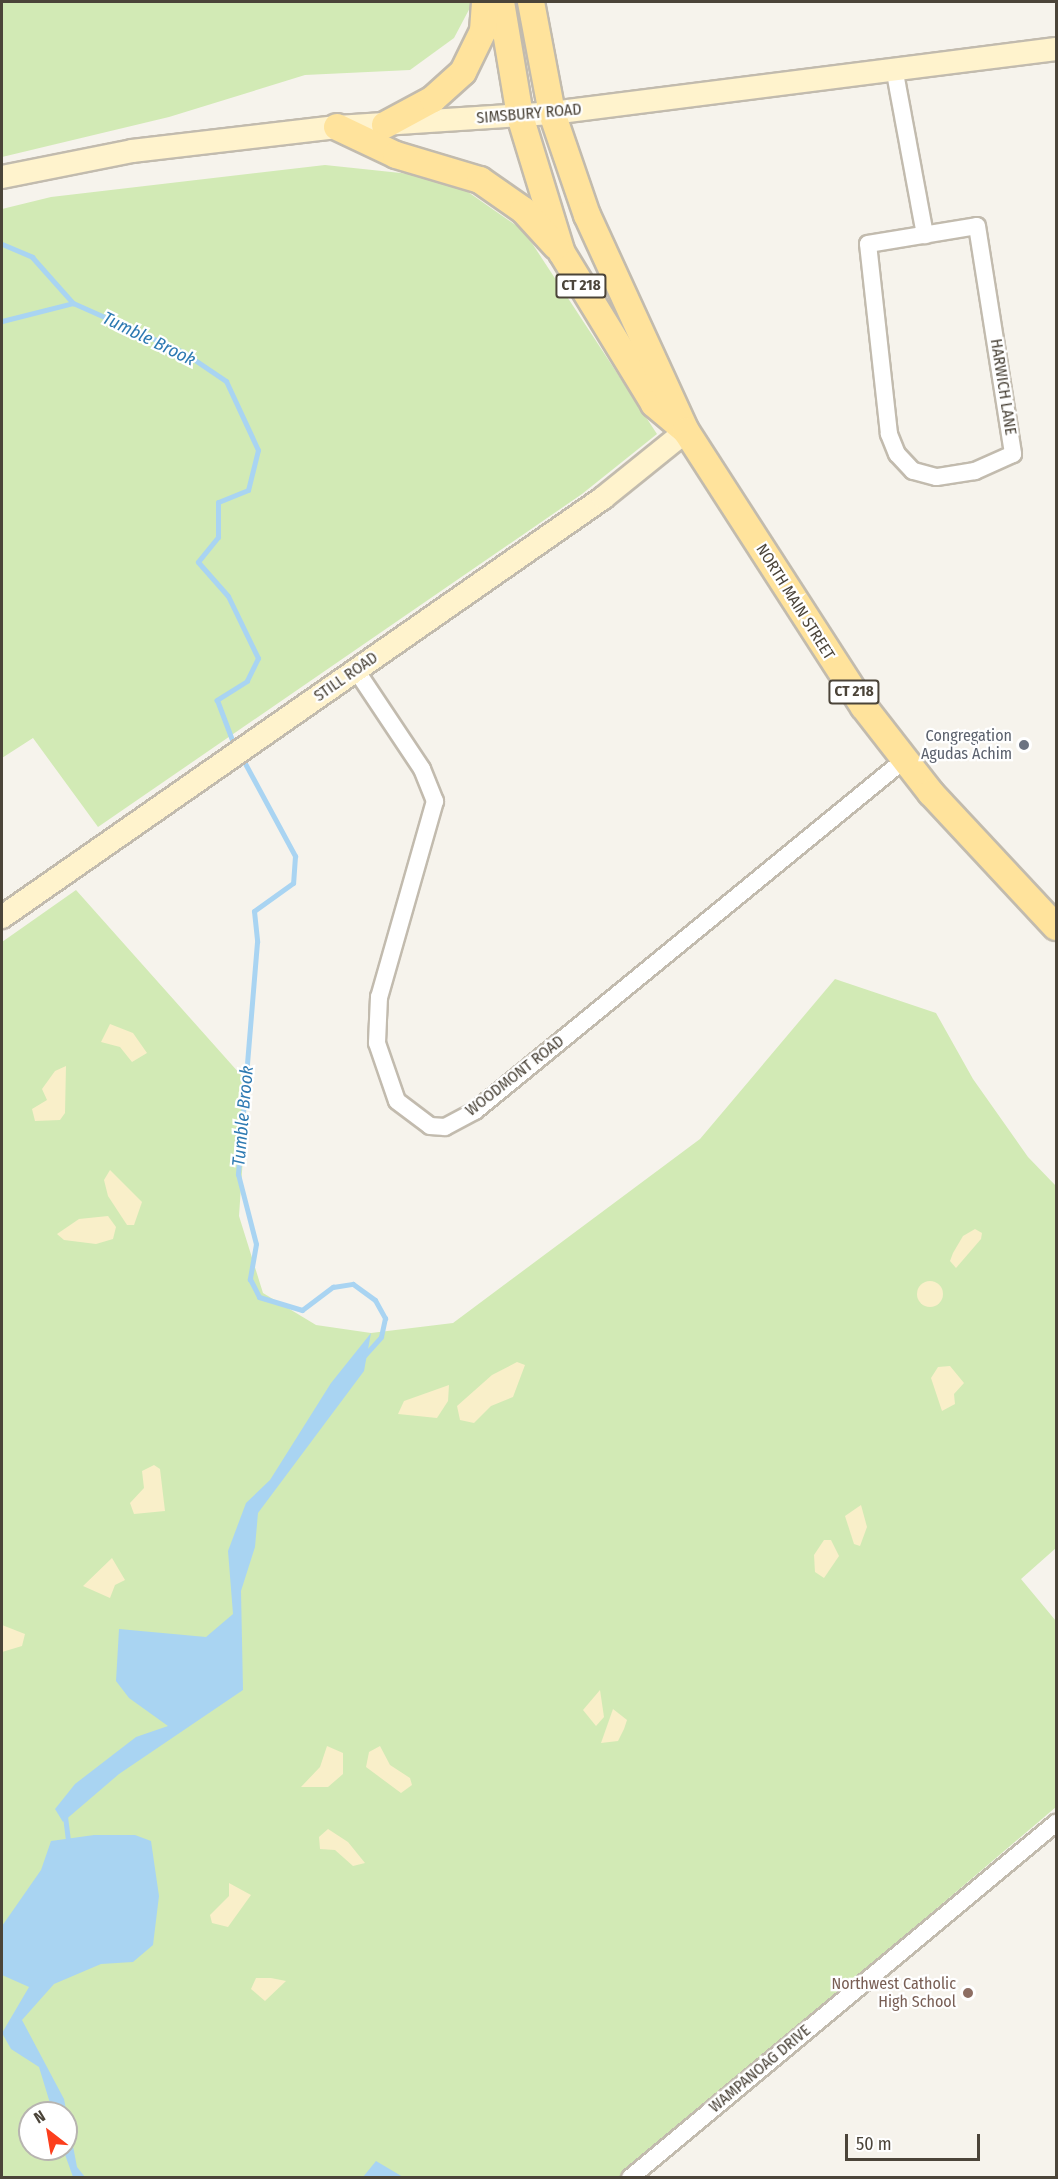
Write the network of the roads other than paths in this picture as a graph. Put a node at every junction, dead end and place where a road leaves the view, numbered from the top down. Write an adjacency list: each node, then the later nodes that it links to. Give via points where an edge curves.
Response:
1 (485, 2): 8 (main road, via 483,31 464,72 434,99)
2 (501, 2): 7 (main road, CT 218)
3 (531, 2): 6 (main road, CT 218)
4 (1056, 49): 5 (main road, SIMSBURY ROAD)
5 (895, 73): 6 (main road, SIMSBURY ROAD); 11 (street)
6 (552, 113): 7 (main road, SIMSBURY ROAD); 13 (main road, NORTH MAIN STREET / CT 218, via 587,215)
7 (520, 116): 8 (main road, SIMSBURY ROAD); 12 (main road, NORTH MAIN STREET / CT 218)
8 (385, 125): 9 (main road, SIMSBURY ROAD)
9 (337, 127): 10 (main road, SIMSBURY ROAD, via 132,150); 12 (main road, via 396,155 480,180 523,210)
10 (2, 177)
11 (925, 235): 11 (street, HARWICH LANE, via 868,243 890,434 897,454 913,471 936,477 975,471 1013,454 977,226)
12 (562, 254): 13 (main road, NORTH MAIN STREET / CT 218, via 654,404)
13 (686, 431): 14 (main road, STILL ROAD, via 603,498); 15 (main road, NORTH MAIN STREET / CT 218, via 835,664)
14 (356, 670): 15 (street, WOODMONT ROAD, via 422,769 435,801 379,997 377,1043 398,1101 412,1118 430,1126 445,1127 475,1112); 16 (main road, STILL ROAD)
15 (904, 760): 17 (main road, NORTH MAIN STREET / CT 218)
16 (2, 917)
17 (1056, 927)
18 (1056, 1823): 19 (street, WAMPANOAG DRIVE)
19 (630, 2178)

